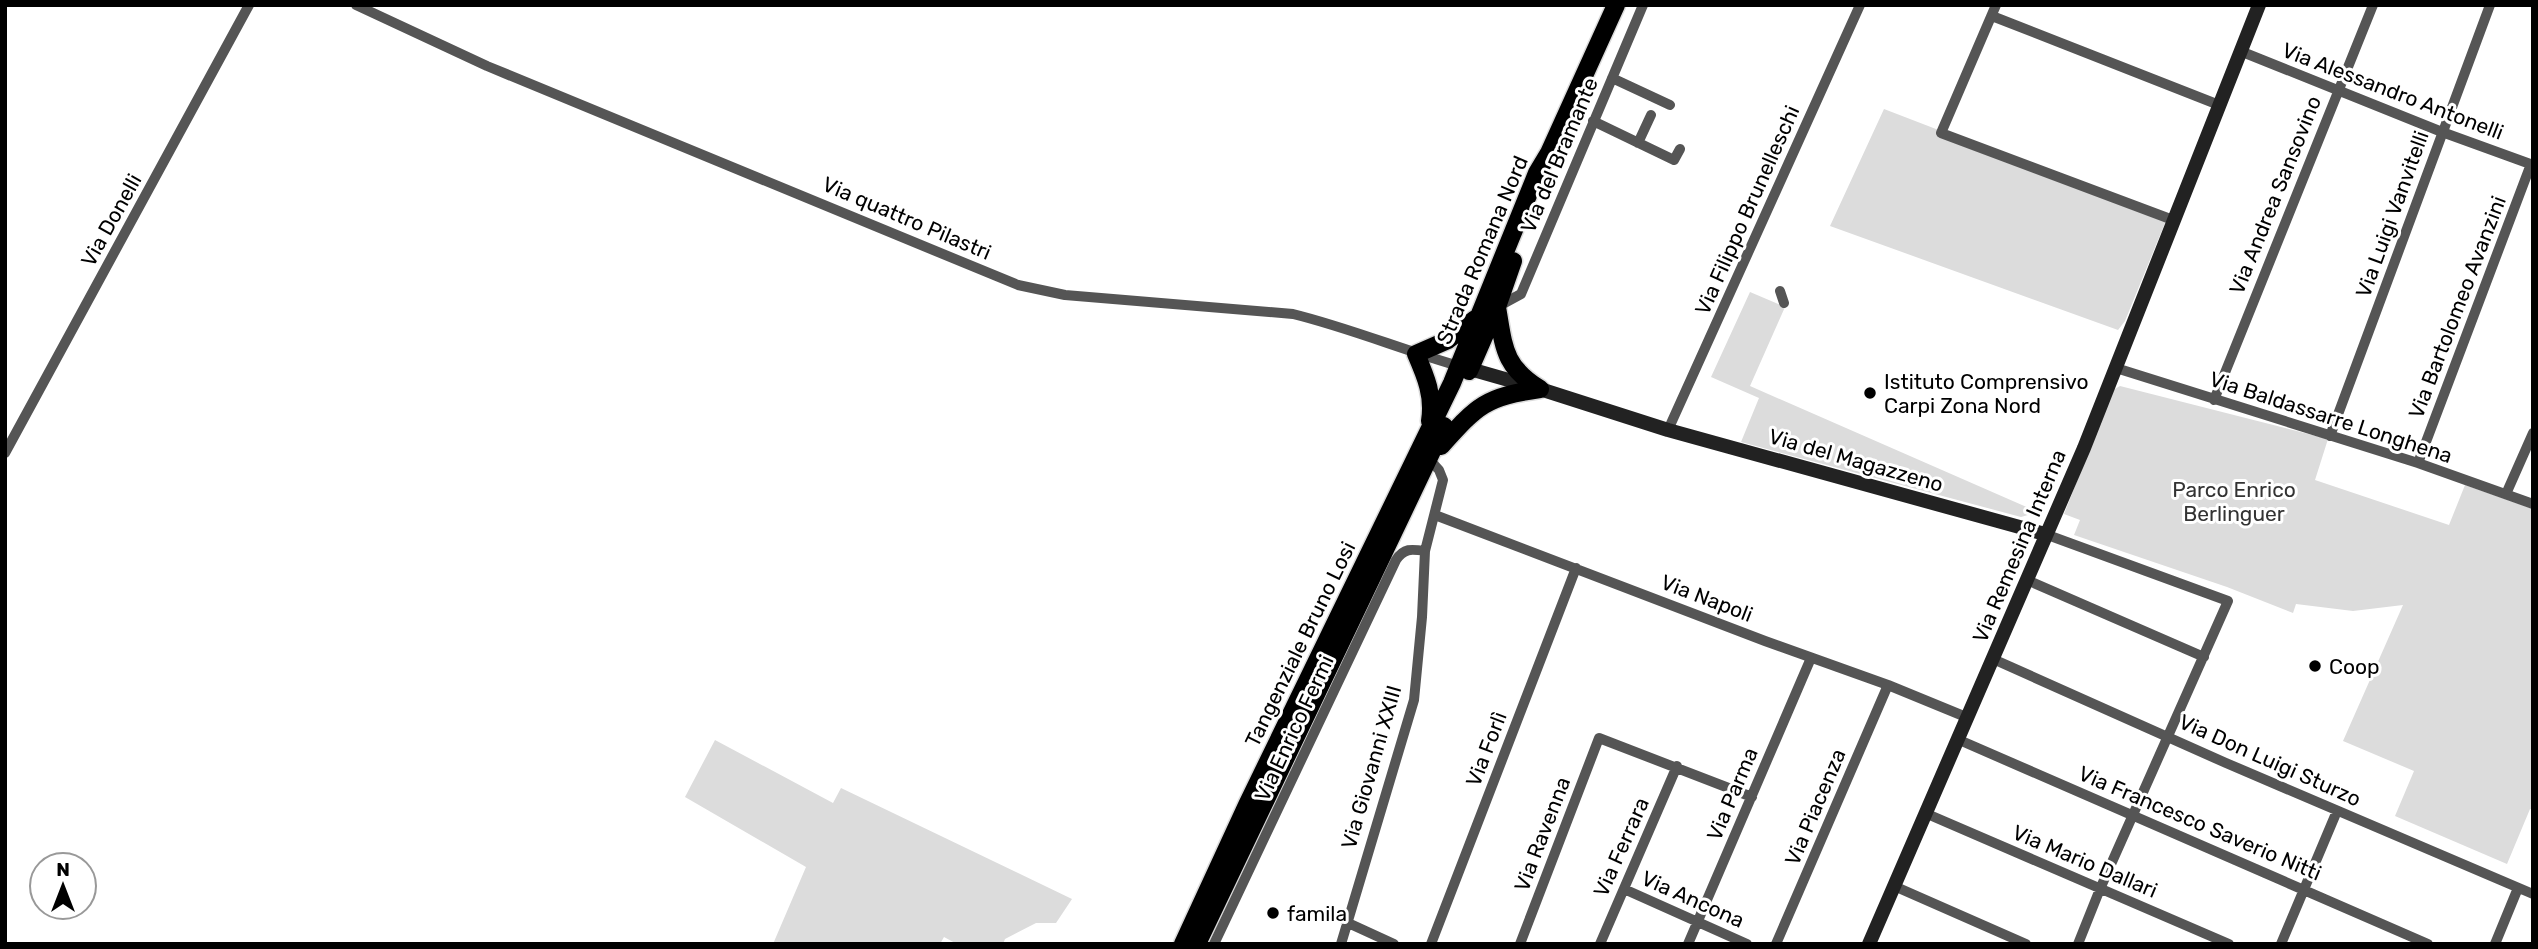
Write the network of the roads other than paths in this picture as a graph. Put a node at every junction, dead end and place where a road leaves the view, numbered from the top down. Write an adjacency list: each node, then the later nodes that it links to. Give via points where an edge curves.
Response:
1 (249, 5): 36 (street, Via Donelli)
2 (356, 5): 27 (street, Via quattro Pilastri, via 487,66 1018,285 1065,295 1293,314)
3 (1616, 5): 20 (main road, Strada Romana Nord)
4 (1643, 5): 11 (street, Via del Bramante)
5 (1860, 5): 33 (street, Via Filippo Brunelleschi)
6 (2259, 5): 10 (street, Via Remesina Interna)
7 (2373, 5): 12 (street, Via Andrea Sansovino)
8 (2490, 5): 17 (street, Via Luigi Vanvitelli)
9 (1994, 11): 14 (street); 22 (street, via 1941,133)
10 (2240, 51): 12 (street, Via Alessandro Antonelli); 14 (street, Via Remesina Interna)
11 (1612, 78): 13 (street); 16 (street, Via del Bramante)
12 (2338, 90): 17 (street, Via Alessandro Antonelli); 31 (street, Via Andrea Sansovino)
13 (1670, 105)
14 (2219, 105): 22 (street, Via Remesina Interna)
15 (1651, 115): 18 (street)
16 (1592, 121): 18 (street); 25 (street, Via del Bramante, via 1521,294)
17 (2442, 132): 21 (street, Via Alessandro Antonelli); 35 (street, Via Luigi Vanvitelli)
18 (1639, 143): 19 (street, via 1674,160)
19 (1680, 149)
20 (1549, 153): 25 (main road, Strada Romana Nord); 26 (main road, Strada Romana Nord)
21 (2532, 165): 38 (street, Via Bartolomeo Avanzini)
22 (2173, 220): 29 (street, Via Remesina Interna)
23 (1780, 291): 24 (street)
24 (1784, 303)
25 (1497, 307): 28 (main road, Strada Romana Nord); 30 (main road, via 1512,365)
26 (1480, 314): 27 (main road, via 1465,330); 28 (main road, Strada Romana Nord)
27 (1416, 354): 28 (street, Via quattro Pilastri); 32 (main road, via 1431,392)
28 (1464, 367): 30 (street, Via del Magazzeno); 32 (main road, Tangenziale Bruno Losi); 37 (main road, Tangenziale Bruno Losi)
29 (2116, 368): 31 (street, Via Baldassarre Longhena); 42 (street, Via Remesina Interna)
30 (1540, 389): 33 (street, Via del Magazzeno); 37 (main road, via 1494,398 1475,410)
31 (2214, 400): 35 (street, Via Baldassarre Longhena)
32 (1429, 430): 66 (main road, Tangenziale Bruno Losi)
33 (1668, 430): 42 (street, Via del Magazzeno)
34 (2533, 433): 39 (street)
35 (2330, 436): 38 (street, Via Baldassarre Longhena)
36 (5, 453)
37 (1429, 459): 41 (street, Via Giovanni XXIII, via 1443,480); 67 (main road, Tangenziale Bruno Losi)
38 (2418, 463): 39 (street, Via Baldassarre Longhena)
39 (2506, 495): 40 (street, Via Baldassarre Longhena)
40 (2533, 504)
41 (1435, 515): 43 (street, Via Giovanni XXIII); 44 (street, Via Napoli)
42 (2045, 534): 45 (street, Via Remesina Interna); 46 (street, Via del Magazzeno, via 2228,601)
43 (1425, 551): 65 (street, Via Giovanni XXIII, via 1414,700); 68 (street, Via Enrico Fermi, via 1408,549 1396,560)
44 (1576, 568): 47 (street, Via Napoli); 71 (street, Via Forlì)
45 (2027, 580): 46 (street); 48 (street, Via Remesina Interna)
46 (2204, 657): 51 (street)
47 (1811, 658): 49 (street, Via Napoli); 54 (street, Via Parma)
48 (1993, 659): 50 (street, Via Remesina Interna); 51 (street, Via Don Luigi Sturzo)
49 (1888, 685): 50 (street, Via Napoli); 76 (street, Via Piacenza)
50 (1966, 717): 52 (street, Via Remesina Interna)
51 (2169, 736): 55 (street, Via Don Luigi Sturzo); 57 (street)
52 (1957, 738): 56 (street, Via Remesina Interna); 57 (street, Via Francesco Saverio Nitti)
53 (1677, 766): 54 (street); 60 (street, Via Ferrara); 72 (street, Via Ravenna, via 1599,738)
54 (1752, 797): 64 (street, Via Parma)
55 (2337, 811): 59 (street, Via Don Luigi Sturzo); 62 (street)
56 (1925, 813): 58 (street, Via Remesina Interna); 61 (street, Via Mario Dallari)
57 (2133, 814): 61 (street); 62 (street, Via Francesco Saverio Nitti)
58 (1894, 886): 77 (street, Via Remesina Interna); 78 (street)
59 (2518, 888): 63 (street, Via Don Luigi Sturzo); 83 (street)
60 (1624, 889): 64 (street, Via Ancona); 73 (street, Via Ferrara)
61 (2100, 889): 79 (street); 80 (street, Via Mario Dallari)
62 (2305, 889): 81 (street); 82 (street, Via Francesco Saverio Nitti)
63 (2533, 894)
64 (1698, 921): 74 (street, Via Parma); 75 (street, Via Ancona)
65 (1346, 922): 69 (street, Via Giovanni XXIII); 70 (street)
66 (1183, 944)
67 (1197, 944)
68 (1213, 944)
69 (1341, 944)
70 (1394, 944)
71 (1431, 944)
72 (1520, 944)
73 (1600, 944)
74 (1688, 944)
75 (1747, 944)
76 (1776, 944)
77 (1869, 944)
78 (2026, 944)
79 (2078, 944)
80 (2230, 944)
81 (2281, 944)
82 (2428, 944)
83 (2495, 944)

